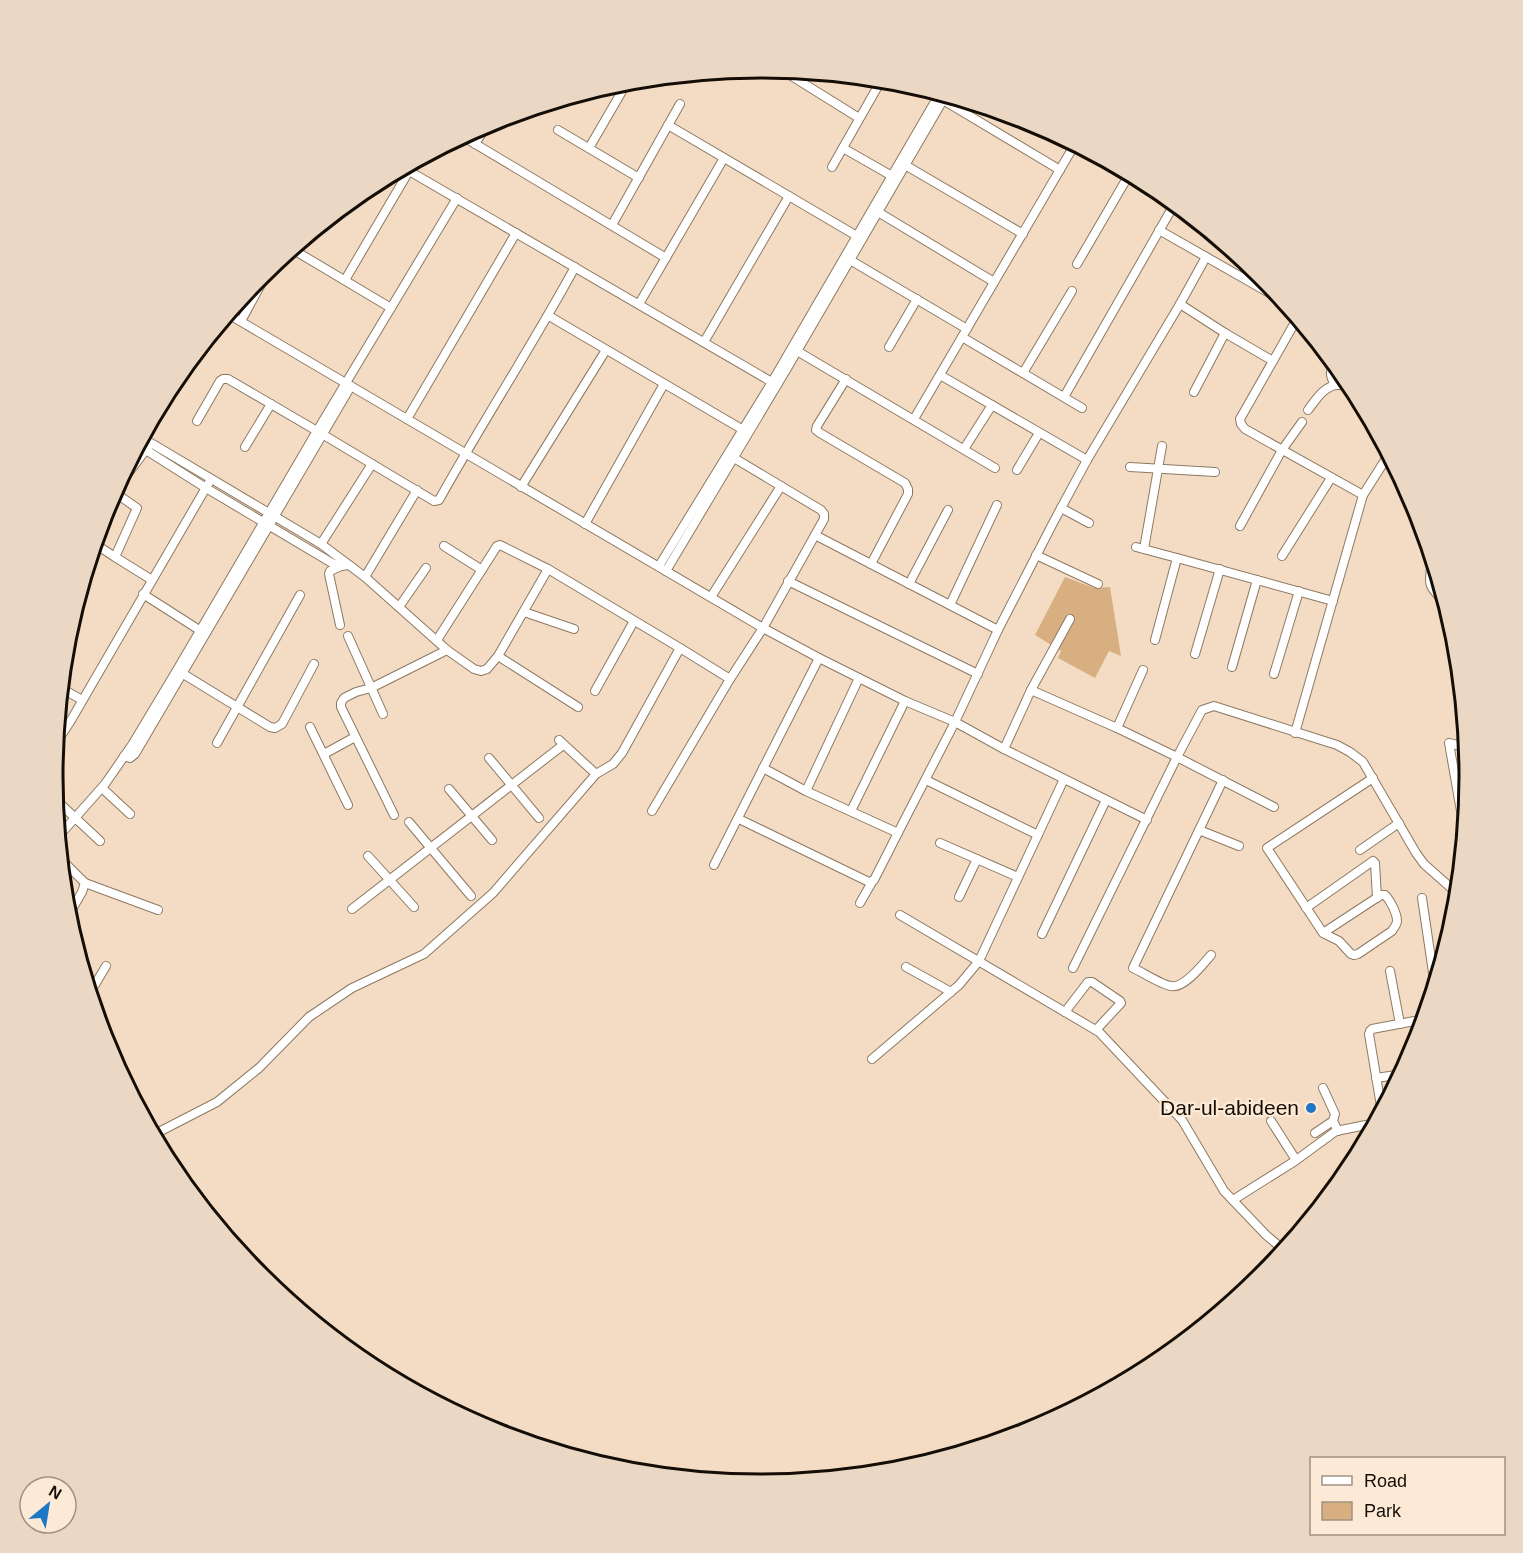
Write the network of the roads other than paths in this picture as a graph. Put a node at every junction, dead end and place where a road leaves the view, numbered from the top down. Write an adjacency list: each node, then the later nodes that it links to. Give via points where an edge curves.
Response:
1 (796, 79): 8 (street)
2 (877, 88): 8 (street)
3 (621, 93): 14 (street)
4 (940, 101): 22 (street)
5 (940, 102): 18 (street)
6 (680, 104): 9 (street)
7 (962, 108): 20 (street)
8 (859, 118): 15 (street)
9 (668, 125): 17 (street); 24 (street)
10 (558, 130): 14 (street)
11 (479, 138): 13 (street)
12 (471, 142): 13 (street)
13 (475, 144): 30 (street)
14 (589, 148): 24 (street)
15 (843, 148): 19 (street); 22 (street)
16 (1071, 151): 20 (street)
17 (724, 158): 26 (street); 37 (street)
18 (906, 165): 29 (street); 33 (street)
19 (832, 167)
20 (1060, 170): 33 (street)
21 (412, 172): 27 (street)
22 (892, 176): 34 (street)
23 (402, 178): 41 (street)
24 (639, 178): 30 (street)
25 (1125, 181): 39 (street)
26 (789, 196): 34 (street); 56 (street)
27 (456, 198): 32 (street); 49 (street)
28 (1170, 210): 31 (street)
29 (878, 212): 34 (street); 42 (street)
30 (612, 225): 37 (street)
31 (1159, 230): 36 (street); 71 (street)
32 (516, 233): 40 (street); 76 (street)
33 (1023, 234): 42 (street)
34 (860, 237): 38 (street); 65 (street)
35 (299, 253): 41 (street)
36 (1206, 257): 43 (street); 48 (street)
37 (666, 258): 47 (street)
38 (850, 260): 46 (street); 59 (street)
39 (1077, 264)
40 (575, 267): 47 (street); 50 (street)
41 (345, 280): 49 (street)
42 (994, 282): 54 (street)
43 (1259, 287)
44 (1072, 291): 62 (street)
45 (254, 298): 52 (street)
46 (917, 299): 54 (street); 57 (street)
47 (639, 304): 56 (street)
48 (1180, 304): 55 (street); 91 (street)
49 (391, 308): 66 (street)
50 (549, 316): 58 (street); 89 (street)
51 (235, 318): 52 (street)
52 (241, 321): 66 (street)
53 (1294, 324): 60 (street)
54 (964, 333): 62 (street); 63 (street)
55 (1225, 333): 60 (street); 70 (street)
56 (704, 342): 65 (street)
57 (889, 347)
58 (606, 350): 67 (street); 102 (street)
59 (797, 351): 64 (street); 65 (street)
60 (1273, 361): 88 (street, via 1240,419 1245,429)
61 (1331, 372): 68 (street)
62 (1023, 373): 71 (street)
63 (940, 375): 73 (street); 77 (street)
64 (846, 379): 77 (street); 122 (street, via 816,430 908,489)
65 (774, 383): 80 (street)
66 (349, 384): 76 (street); 81 (street)
67 (664, 384): 80 (street); 112 (street)
68 (1335, 385): 69 (street); 75 (street)
69 (1341, 386)
70 (1194, 392)
71 (1064, 397): 74 (street)
72 (271, 404): 78 (street, via 224,379); 81 (street); 85 (street)
73 (992, 405): 82 (street); 87 (street)
74 (1082, 408)
75 (1308, 410)
76 (407, 419): 89 (street)
77 (914, 419): 87 (street)
78 (197, 421)
79 (1302, 422): 88 (street)
80 (745, 432): 90 (street)
81 (320, 433): 93 (street); 110 (street)
82 (1039, 433): 91 (street); 97 (street)
83 (148, 445): 100 (street)
84 (1162, 446): 96 (street)
85 (245, 447)
86 (145, 449): 103 (street)
87 (964, 449): 95 (street)
88 (1282, 450): 99 (street); 113 (street)
89 (464, 454): 102 (street); 104 (street, via 439,500)
90 (731, 456): 101 (street); 125 (street)
91 (1087, 460): 108 (street)
92 (1384, 461): 105 (street)
93 (372, 464): 104 (street); 115 (street)
94 (1130, 467): 96 (street)
95 (995, 468)
96 (1158, 469): 98 (street); 121 (street, via 1140,548)
97 (1017, 470)
98 (1215, 472)
99 (1331, 478): 105 (street); 120 (street)
100 (211, 479): 103 (street); 110 (street)
101 (781, 486): 114 (street, via 824,514); 140 (street)
102 (521, 487): 112 (street)
103 (206, 488): 110 (street); 131 (street)
104 (417, 490): 129 (street)
105 (1363, 495): 141 (street)
106 (121, 497): 119 (street, via 137,508)
107 (997, 505): 142 (street)
108 (1061, 508): 111 (street); 118 (street)
109 (948, 510): 134 (street)
110 (269, 519): 115 (street); 123 (street, via 332,563); 151 (street)
111 (1089, 523)
112 (585, 524): 125 (street)
113 (1240, 526)
114 (815, 535): 122 (street); 133 (street)
115 (321, 544): 123 (street)
116 (444, 546): 127 (street)
117 (102, 548): 119 (street)
118 (1036, 555): 135 (street); 150 (street)
119 (115, 556): 131 (street)
120 (1282, 556)
121 (1177, 558): 128 (street); 154 (street)
122 (871, 564): 134 (street)
123 (345, 565): 129 (street); 147 (street, via 329,574)
124 (426, 568): 143 (street)
125 (662, 568): 140 (street)
126 (548, 569): 127 (street, via 500,545); 144 (street); 146 (street)
127 (482, 570): 153 (street)
128 (1220, 570): 132 (street); 157 (street)
129 (365, 577): 143 (street)
130 (1430, 577): 137 (street)
131 (152, 580): 138 (street)
132 (1257, 580): 136 (street); 161 (street)
133 (788, 581): 148 (street); 164 (street)
134 (909, 584): 142 (street)
135 (1098, 584)
136 (1299, 591): 141 (street); 165 (street)
137 (1435, 593)
138 (143, 594): 151 (street); 172 (street)
139 (300, 595): 175 (street)
140 (711, 597): 148 (street)
141 (1333, 601): 181 (street)
142 (950, 605): 150 (street)
143 (399, 607): 153 (street)
144 (524, 612): 149 (street); 158 (street)
145 (1070, 619): 169 (street)
146 (634, 621): 155 (street); 170 (street)
147 (340, 625)
148 (763, 628): 159 (street); 166 (street)
149 (574, 629)
150 (998, 630): 164 (street)
151 (203, 632): 163 (street)
152 (348, 636): 168 (street)
153 (437, 640): 156 (street)
154 (1155, 640)
155 (680, 648): 166 (street); 190 (street, via 622,753)
156 (447, 650): 158 (street, via 481,670 487,669); 168 (street)
157 (1195, 654)
158 (498, 656): 174 (street)
159 (819, 658): 167 (street); 189 (street)
160 (314, 664): 175 (street, via 282,724 275,728)
161 (1232, 667)
162 (1143, 670): 179 (street)
163 (180, 672): 175 (street); 197 (street)
164 (978, 674): 177 (street)
165 (1274, 674)
166 (730, 678): 205 (street)
167 (859, 678): 173 (street); 199 (street)
168 (371, 688): 176 (street); 182 (street, via 356,692 341,703)
169 (1031, 690): 179 (street); 185 (street)
170 (596, 691)
171 (68, 692): 172 (street)
172 (82, 700): 180 (street)
173 (905, 701): 177 (street); 206 (street)
174 (579, 707)
175 (237, 708): 183 (street)
176 (383, 714)
177 (955, 723): 185 (street); 193 (street)
178 (310, 727): 186 (street)
179 (1117, 729): 187 (street)
180 (64, 730)
181 (1295, 733): 187 (street, via 1214,705 1202,710); 191 (street, via 1338,745 1363,762)
182 (355, 737): 186 (street); 208 (street)
183 (218, 743)
184 (1459, 746): 196 (street, via 1449,744)
185 (1004, 749): 192 (street)
186 (324, 754): 202 (street)
187 (1177, 757): 194 (street); 213 (street)
188 (489, 758): 195 (street)
189 (763, 768): 199 (street); 212 (street)
190 (596, 774): 195 (street, via 561,743); 269 (street, via 493,893 424,954 352,988 309,1017 259,1068 217,1102)
191 (1373, 778): 215 (street); 242 (street, via 1267,848)
192 (1064, 779): 200 (street); 219 (street)
193 (926, 780): 218 (street); 219 (street)
194 (1223, 780): 203 (street); 217 (street)
195 (512, 784): 209 (street); 210 (street)
196 (1457, 787): 201 (street)
197 (102, 788): 207 (street); 211 (street)
198 (449, 789): 209 (street)
199 (806, 791): 206 (street)
200 (1106, 800): 213 (street); 247 (street)
201 (1459, 801)
202 (348, 805)
203 (1274, 807)
204 (64, 808): 211 (street)
205 (652, 811)
206 (851, 811): 218 (street)
207 (130, 814)
208 (394, 814)
209 (471, 816): 220 (street); 224 (street)
210 (539, 818)
211 (75, 819): 216 (street); 221 (street)
212 (739, 819): 228 (street); 232 (street)
213 (1147, 820): 252 (street)
214 (409, 822): 224 (street)
215 (1399, 823): 225 (street); 234 (street, via 1424,864)
216 (65, 830)
217 (1199, 830): 223 (street); 248 (street, via 1133,968 1178,986)
218 (898, 833): 232 (street)
219 (1038, 836): 230 (street)
220 (492, 840)
221 (100, 841)
222 (940, 843): 227 (street)
223 (1239, 846)
224 (431, 848): 231 (street); 235 (street)
225 (1360, 850)
226 (368, 856): 231 (street)
227 (977, 859): 230 (street); 236 (street)
228 (714, 865)
229 (69, 867): 233 (street)
230 (1018, 877): 249 (street)
231 (390, 880): 241 (street); 243 (street)
232 (872, 882): 239 (street)
233 (85, 883): 240 (street); 244 (street)
234 (1451, 888)
235 (471, 896)
236 (959, 897)
237 (1377, 898): 242 (street, via 1373,861); 246 (street); 246 (street, via 1388,897 1396,926 1358,954 1351,954 1339,941)
238 (1422, 898): 253 (street)
239 (860, 903)
240 (75, 905)
241 (414, 907)
242 (1306, 908): 246 (street)
243 (352, 909)
244 (158, 910)
245 (900, 915): 249 (street)
246 (1323, 933)
247 (1042, 934)
248 (1211, 955)
249 (979, 961): 256 (street); 257 (street)
250 (106, 966): 255 (street)
251 (906, 967): 256 (street)
252 (1073, 968)
253 (1432, 969)
254 (1390, 971): 259 (street)
255 (95, 984)
256 (951, 992): 261 (street)
257 (1072, 1013): 260 (street); 260 (street, via 1088,982 1092,982 1121,1003)
258 (1416, 1020): 259 (street)
259 (1400, 1024): 263 (street, via 1370,1031)
260 (1093, 1025): 273 (street, via 1182,1120)
261 (872, 1059)
262 (1392, 1076): 263 (street)
263 (1376, 1078): 265 (street)
264 (1323, 1088): 266 (street, via 1335,1114)
265 (1380, 1100)
266 (1333, 1120): 270 (street); 271 (street)
267 (1271, 1121): 272 (street)
268 (1367, 1125): 270 (street)
269 (160, 1131)
270 (1338, 1131): 272 (street)
271 (1316, 1133)
272 (1296, 1160): 273 (street)
273 (1233, 1200): 274 (street)
274 (1279, 1246)

